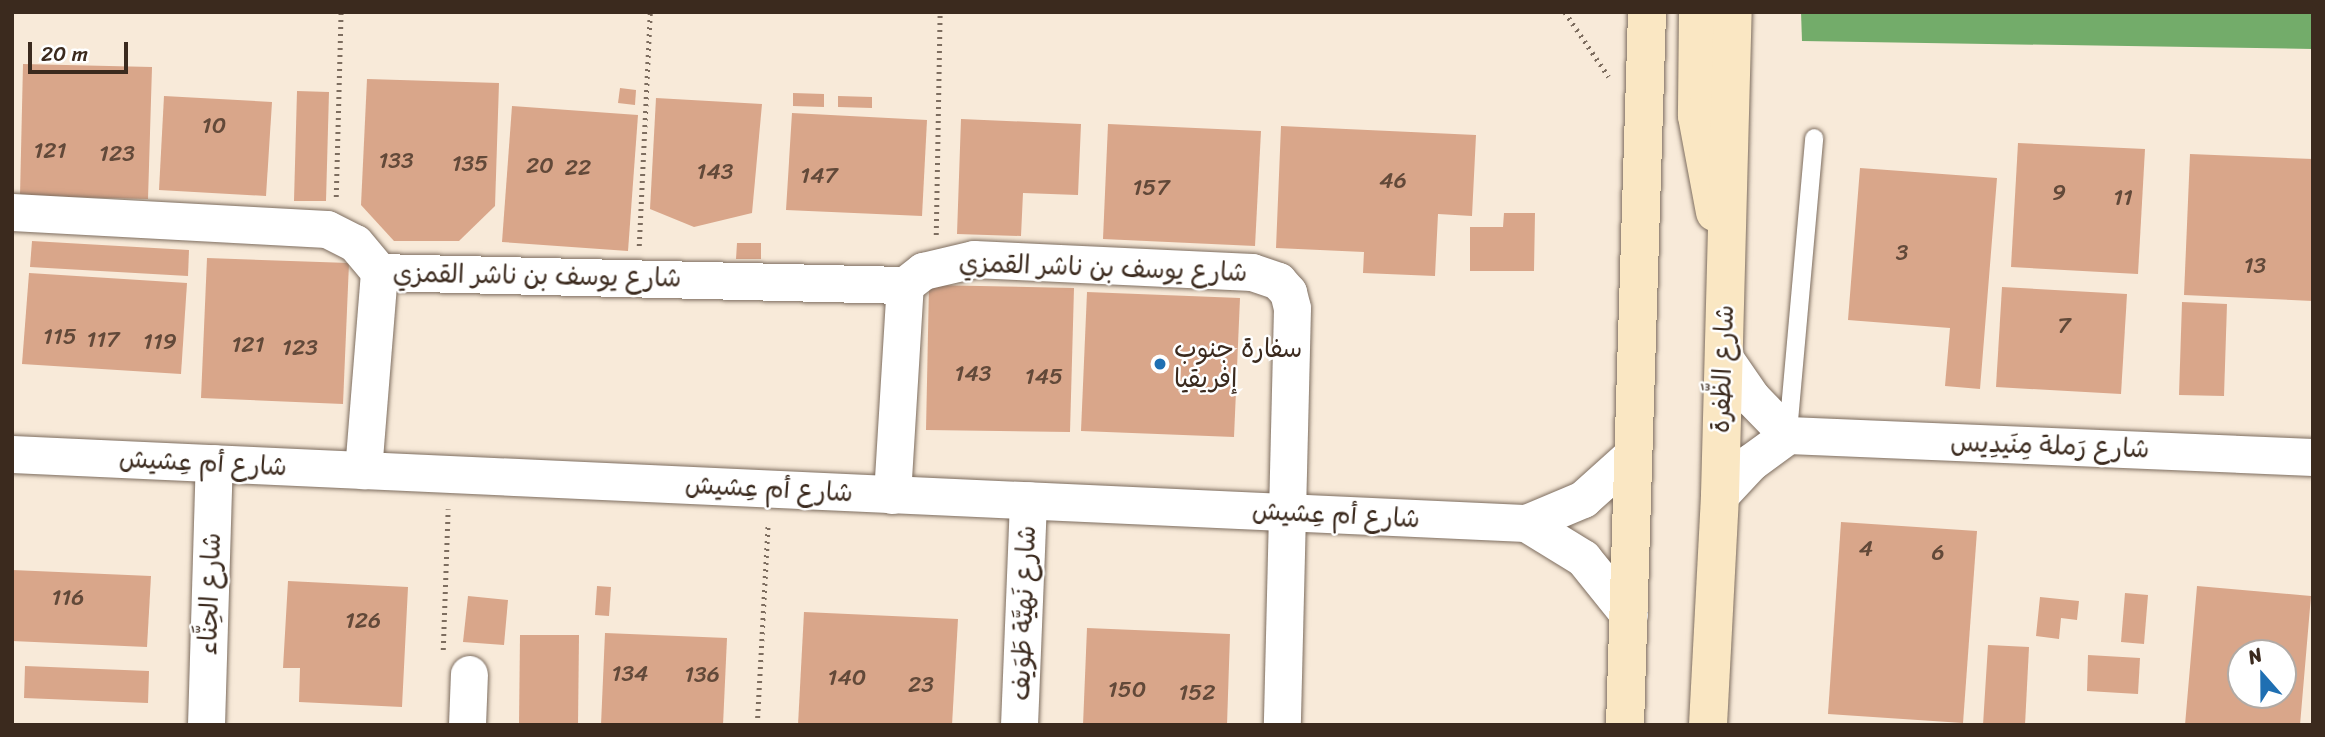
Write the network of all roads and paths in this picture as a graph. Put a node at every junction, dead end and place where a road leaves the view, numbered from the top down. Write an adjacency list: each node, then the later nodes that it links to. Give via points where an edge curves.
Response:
1 (341, 12): 11 (path)
2 (650, 12): 14 (path)
3 (940, 12): 15 (path, via 935,246)
4 (1565, 12): 8 (path, via 1604,75)
5 (1647, 12): 8 (main road)
6 (1698, 12): 12 (main road, via 1698,128)
7 (1732, 12): 12 (main road, شارع الظَّفرة)
8 (1644, 92): 19 (main road)
9 (1814, 138): 17 (lane)
10 (12, 212): 11 (street)
11 (335, 232): 13 (street, شارع يوسف بن ناشر القمزي, via 355,243)
12 (1727, 247): 16 (main road, شارع الظَّفرة)
13 (379, 272): 14 (street, شارع يوسف بن ناشر القمزي); 22 (street, شارع يوسف بن ناشر القمزي)
14 (637, 278): 15 (street, شارع يوسف بن ناشر القمزي)
15 (914, 278): 25 (street); 28 (street, شارع يوسف بن ناشر القمزي, via 974,259 1252,272 1278,281 1292,308)
16 (1723, 356): 17 (street, via 1752,398); 26 (main road, شارع الظَّفرة)
17 (1788, 435): 20 (street, شارع رَملة مِنَيدِيس); 26 (street, via 1751,462)
18 (12, 454): 21 (street, شارع أم عِشيش)
19 (1633, 454): 29 (street, شارع أم عِشيش, via 1583,499); 30 (main road)
20 (2313, 457)
21 (214, 463): 22 (street, شارع أم عِشيش); 32 (street, شارع الحِنَّاء)
22 (363, 470): 23 (street, شارع أم عِشيش)
23 (450, 473): 24 (street, شارع أم عِشيش); 31 (path, via 442,673)
24 (770, 489): 25 (street, شارع أم عِشيش); 34 (path)
25 (892, 495): 27 (street, شارع أم عِشيش)
26 (1720, 495): 38 (main road, شارع الظَّفرة)
27 (1028, 500): 28 (street, شارع أم عِشيش); 35 (street, شارع نَهيَّة طَوَيف)
28 (1289, 513): 29 (street, شارع أم عِشيش); 36 (street, شارع يوسف بن ناشر القمزي)
29 (1526, 523): 30 (street, شارع أم عِشيش, via 1583,558)
30 (1629, 615): 37 (main road)
31 (469, 674): 33 (street)
32 (206, 725)
33 (467, 725)
34 (757, 725)
35 (1019, 725)
36 (1282, 725)
37 (1625, 725)
38 (1707, 725)

